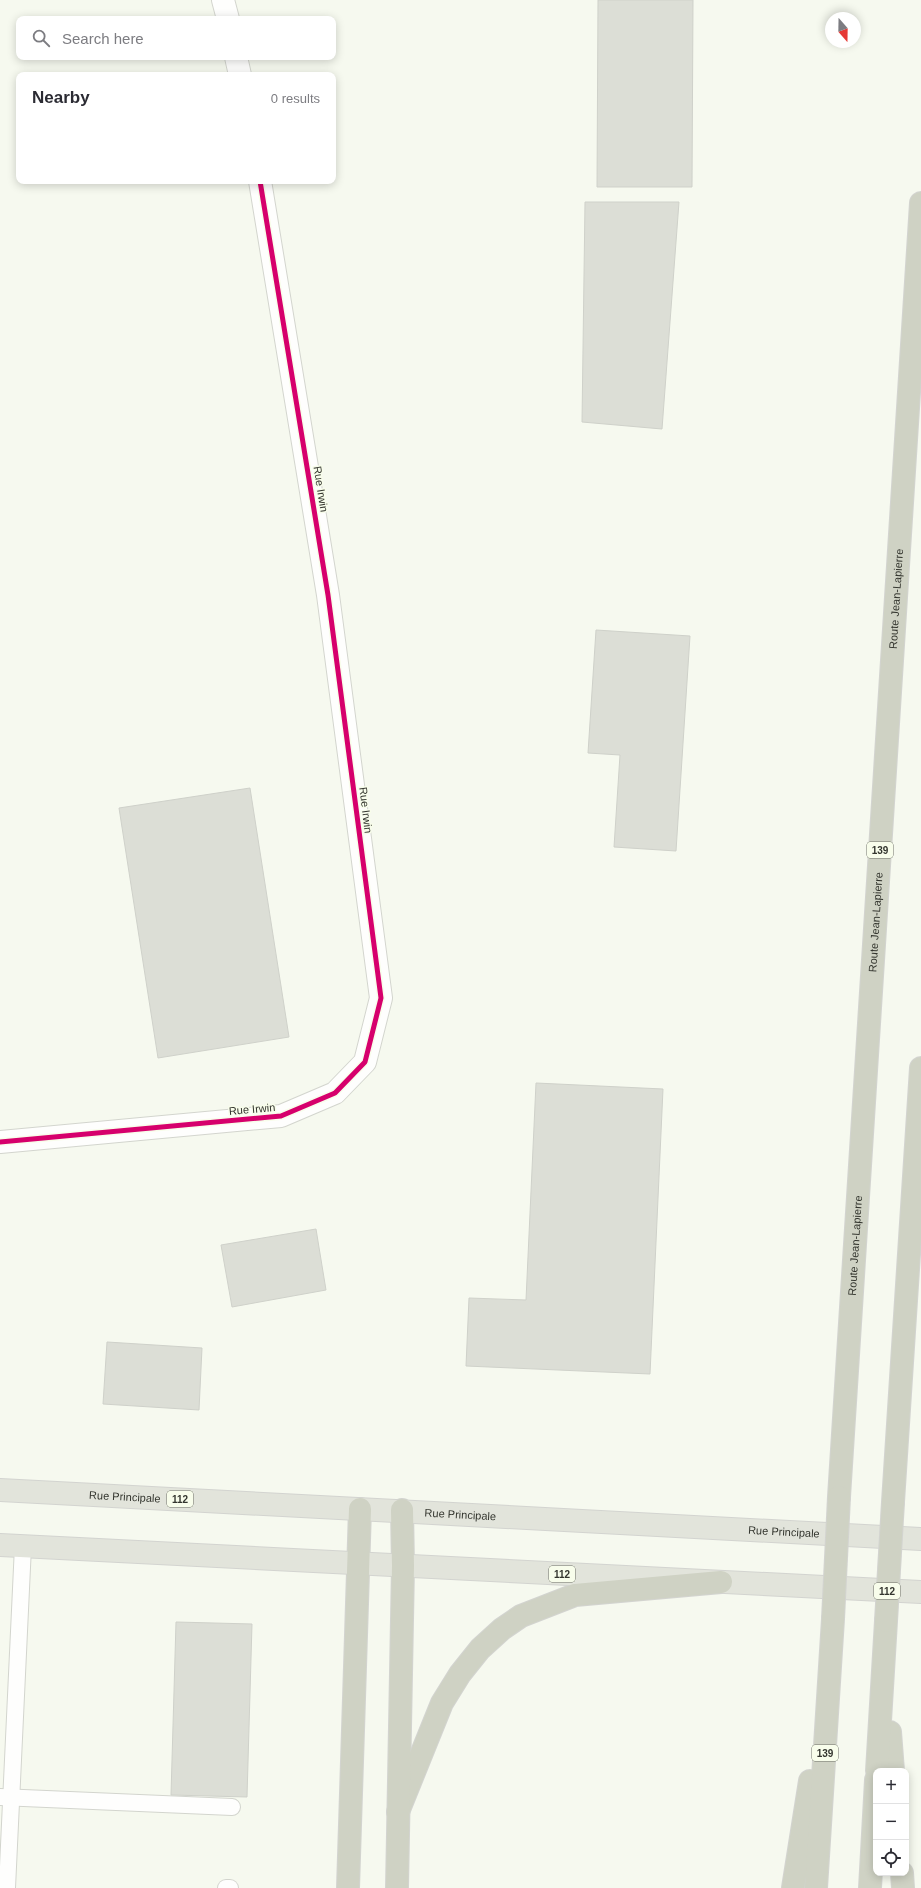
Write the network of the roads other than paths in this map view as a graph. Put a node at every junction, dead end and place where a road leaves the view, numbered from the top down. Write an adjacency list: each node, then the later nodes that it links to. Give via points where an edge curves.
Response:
1 (223, 0): 2 (street)
2 (227, 16)
3 (237, 60): 4 (street)
4 (239, 72)
5 (260, 184): 8 (street, Rue Irwin, via 328,595 381,998 365,1062 335,1093 281,1116)
6 (921, 203): 19 (highway, Route Jean-Lapierre / 139, bridge, via 839,1497)
7 (921, 1068): 20 (highway, bridge)
8 (0, 1142)
9 (0, 1490): 10 (main road, Rue Principale / 112)
10 (360, 1509): 11 (main road, Rue Principale / 112); 15 (highway)
11 (402, 1510): 12 (main road, Rue Principale / 112); 16 (highway)
12 (921, 1539)
13 (0, 1544): 14 (main road, 112)
14 (23, 1546): 15 (main road, 112); 23 (lane)
15 (360, 1563): 16 (main road, 112); 31 (highway)
16 (403, 1566): 17 (main road, 112); 26 (highway)
17 (721, 1582): 18 (main road, 112); 26 (highway, via 575,1595 522,1616 502,1629 480,1649 442,1703)
18 (921, 1592)
19 (832, 1647): 33 (highway); 34 (highway, 139)
20 (883, 1656): 21 (highway); 22 (highway)
21 (876, 1768)
22 (893, 1768)
23 (6, 1798): 25 (lane); 28 (lane)
24 (875, 1804): 35 (highway)
25 (232, 1807)
26 (398, 1812): 32 (highway)
27 (902, 1876): 36 (highway)
28 (7, 1888)
29 (226, 1888): 30 (lane)
30 (230, 1888)
31 (348, 1888)
32 (397, 1888)
33 (793, 1888)
34 (816, 1888)
35 (870, 1888)
36 (903, 1888)

